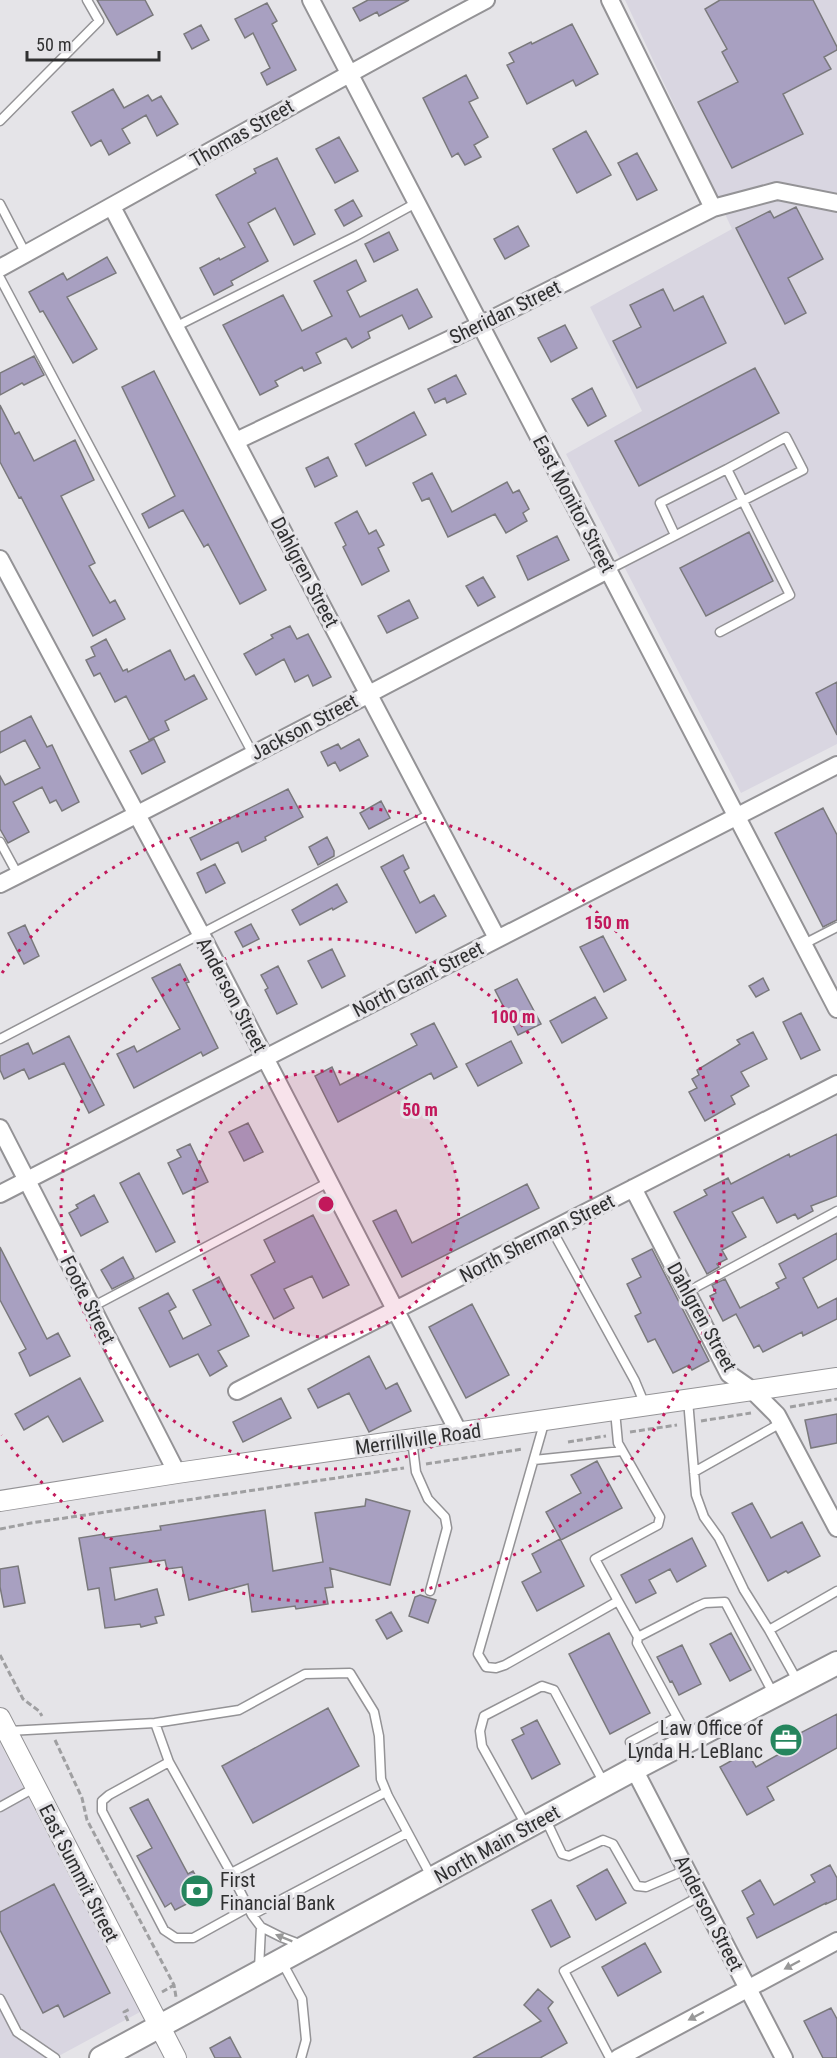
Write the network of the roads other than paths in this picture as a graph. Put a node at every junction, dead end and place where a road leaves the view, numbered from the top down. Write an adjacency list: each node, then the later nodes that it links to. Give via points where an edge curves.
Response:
1 (87, 0): 6 (lane, via 99,21)
2 (311, 0): 5 (street, East Monitor Street)
3 (486, 0): 5 (street, Thomas Street)
4 (610, 0): 11 (street)
5 (349, 73): 7 (street, East Monitor Street); 10 (street, Thomas Street)
6 (0, 121)
7 (416, 203): 15 (street, East Monitor Street); 16 (lane)
8 (837, 203): 11 (street, Sheridan Street, via 777,191)
9 (0, 204): 12 (lane)
10 (112, 207): 12 (street, Thomas Street); 16 (street, Dahlgren Street)
11 (713, 208): 15 (street, Sheridan Street)
12 (26, 254): 13 (street, Thomas Street)
13 (0, 268)
14 (0, 278): 25 (lane)
15 (480, 325): 17 (street, Sheridan Street); 22 (street, East Monitor Street)
16 (175, 327): 17 (street, Dahlgren Street)
17 (236, 441): 24 (street, Dahlgren Street)
18 (727, 469): 19 (lane); 19 (lane, via 786,438 803,470); 20 (lane, via 660,503)
19 (743, 501): 20 (lane); 23 (lane, via 790,595)
20 (675, 535): 22 (lane)
21 (0, 559): 28 (street, Anderson Street)
22 (608, 570): 24 (street, Jackson Street); 29 (street, East Monitor Street)
23 (720, 632)
24 (368, 693): 25 (street, Jackson Street); 27 (street, Dahlgren Street)
25 (253, 754): 28 (street, Jackson Street)
26 (836, 766): 29 (street, North Grant Street)
27 (432, 813): 34 (lane); 35 (street, Dahlgren Street)
28 (138, 815): 31 (street, Jackson Street); 34 (street, Anderson Street)
29 (736, 816): 35 (street, North Grant Street); 36 (street, East Monitor Street)
30 (0, 842): 31 (lane)
31 (18, 875): 32 (street, Jackson Street)
32 (0, 884)
33 (837, 927): 36 (lane)
34 (201, 934): 38 (lane); 39 (street, Anderson Street)
35 (497, 938): 39 (street, North Grant Street)
36 (804, 944): 37 (street, East Monitor Street)
37 (837, 1009)
38 (0, 1040)
39 (266, 1058): 42 (street, North Grant Street); 43 (street, Anderson Street)
40 (837, 1084): 44 (street, North Sherman Street)
41 (0, 1128): 42 (street, Foote Street)
42 (27, 1180): 45 (street, North Grant Street); 49 (street, Foote Street)
43 (329, 1182): 49 (lane); 50 (street, Anderson Street)
44 (633, 1188): 47 (street, North Sherman Street); 48 (street, Dahlgren Street)
45 (0, 1194)
46 (837, 1211): 48 (lane)
47 (552, 1230): 50 (street, North Sherman Street); 55 (lane)
48 (687, 1292): 52 (street, Dahlgren Street, via 729,1374)
49 (92, 1307): 64 (street, Foote Street)
50 (395, 1310): 53 (street, North Sherman Street); 59 (street, Anderson Street)
51 (837, 1378): 52 (street, Merrillville Road)
52 (752, 1390): 54 (street, Merrillville Road); 58 (street, Dahlgren Street)
53 (237, 1391)
54 (688, 1400): 55 (street, Merrillville Road); 63 (lane)
55 (645, 1406): 56 (street, Merrillville Road)
56 (615, 1410): 57 (street, Merrillville Road); 61 (lane)
57 (545, 1420): 59 (street, Merrillville Road); 62 (lane)
58 (781, 1423): 63 (lane); 66 (street, Dahlgren Street)
59 (459, 1433): 60 (street, Merrillville Road)
60 (412, 1440): 64 (street, Merrillville Road); 68 (lane, via 428,1499 445,1517 447,1528)
61 (622, 1451): 62 (lane); 69 (lane, via 660,1517 658,1525 595,1559)
62 (534, 1460): 69 (lane, via 478,1654 486,1666 505,1665)
63 (694, 1472): 70 (lane, via 696,1495 704,1517)
64 (177, 1473): 65 (street, Merrillville Road)
65 (0, 1501)
66 (837, 1528)
67 (837, 1591): 70 (lane)
68 (430, 1592)
69 (618, 1601): 71 (lane)
70 (769, 1630): 73 (lane)
71 (638, 1637): 74 (lane, via 696,1607 725,1602); 75 (lane)
72 (837, 1663): 73 (main road, North Main Street)
73 (798, 1682): 74 (main road, North Main Street)
74 (774, 1695): 78 (main road, North Main Street)
75 (677, 1717): 78 (lane); 79 (lane)
76 (155, 1723): 77 (lane); 80 (lane); 84 (lane, via 239,1710 305,1674 350,1673 374,1712 381,1779)
77 (2, 1728): 83 (street, East Summit Street)
78 (690, 1739): 81 (main road, North Main Street)
79 (630, 1742)
80 (169, 1762): 89 (lane); 92 (lane, via 102,1801 102,1811 164,1930 176,1938 193,1938)
81 (634, 1769): 82 (main road, North Main Street); 88 (street, Anderson Street)
82 (605, 1785): 86 (main road, North Main Street); 86 (lane, via 554,1690 542,1686 520,1696 484,1716 480,1731 482,1746)
83 (36, 1787): 85 (lane); 100 (street, East Summit Street)
84 (386, 1792): 87 (lane); 89 (lane)
85 (0, 1807)
86 (536, 1822): 88 (lane, via 562,1854 569,1856 603,1840 613,1844 637,1886 646,1887); 90 (main road, North Main Street)
87 (406, 1833): 90 (lane); 92 (lane)
88 (686, 1870): 91 (street, Anderson Street)
89 (231, 1873): 92 (lane)
90 (432, 1879): 95 (main road, North Main Street)
91 (700, 1896): 98 (street, Anderson Street); 105 (lane, via 564,1971)
92 (250, 1911): 93 (lane)
93 (261, 1927): 95 (lane, one-way to 93); 97 (lane)
94 (837, 1941): 98 (street, one-way to 98)
95 (309, 1947): 96 (main road, North Main Street)
96 (282, 1961): 97 (main road, North Main Street); 104 (lane, via 302,2000 306,2040)
97 (259, 1973): 100 (main road, North Main Street)
98 (747, 1989): 106 (street, one-way to 106); 107 (street, Anderson Street)
99 (0, 1999): 101 (lane, via 17,2032)
100 (159, 2027): 102 (main road, North Main Street); 103 (street, East Summit Street)
101 (55, 2058)
102 (101, 2058)
103 (176, 2058)
104 (301, 2058)
105 (610, 2058)
106 (618, 2058)
107 (784, 2058)

